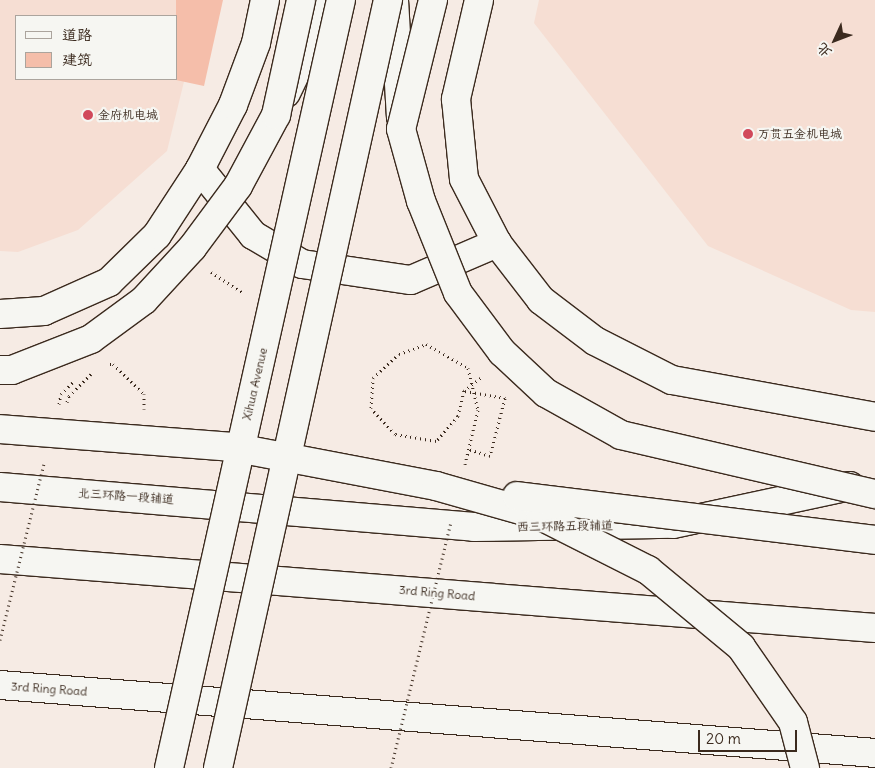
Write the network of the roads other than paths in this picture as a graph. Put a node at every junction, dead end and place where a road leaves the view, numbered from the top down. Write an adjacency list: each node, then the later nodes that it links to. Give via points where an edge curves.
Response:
1 (265, 0): 11 (main road, via 256,43 232,105)
2 (301, 0): 9 (main road, bridge)
3 (331, 0): 9 (main road, bridge)
4 (341, 0): 27 (main road, Xihua Avenue, bridge)
5 (388, 0): 28 (main road, bridge)
6 (394, 0): 10 (main road, bridge)
7 (432, 0): 10 (main road, bridge)
8 (479, 0): 12 (main road, via 456,99 464,179)
9 (276, 115): 14 (main road, bridge, via 238,186 192,248 144,300 91,339 12,370)
10 (401, 129): 20 (main road, bridge, via 421,201 458,293 502,352 546,393 621,435)
11 (200, 169): 12 (main road, via 253,235 302,264 411,280); 13 (main road, via 157,235 109,282 44,311)
12 (497, 243): 15 (main road, via 541,300 595,341 672,380)
13 (0, 314)
14 (0, 370)
15 (875, 417)
16 (0, 429): 19 (main road, bridge, via 232,447)
17 (875, 481): 21 (main road, 西三环路五段辅道, via 673,524 474,527)
18 (0, 486): 21 (main road, 北三环路一段辅道)
19 (436, 486): 22 (main road, bridge); 29 (main road, bridge, via 541,516 648,570 741,647 793,722)
20 (875, 494)
21 (252, 506)
22 (875, 540)
23 (0, 559): 24 (main road, 3rd Ring Road)
24 (875, 628)
25 (0, 685): 26 (main road, 3rd Ring Road)
26 (875, 752)
27 (169, 768)
28 (218, 768)
29 (805, 768)

